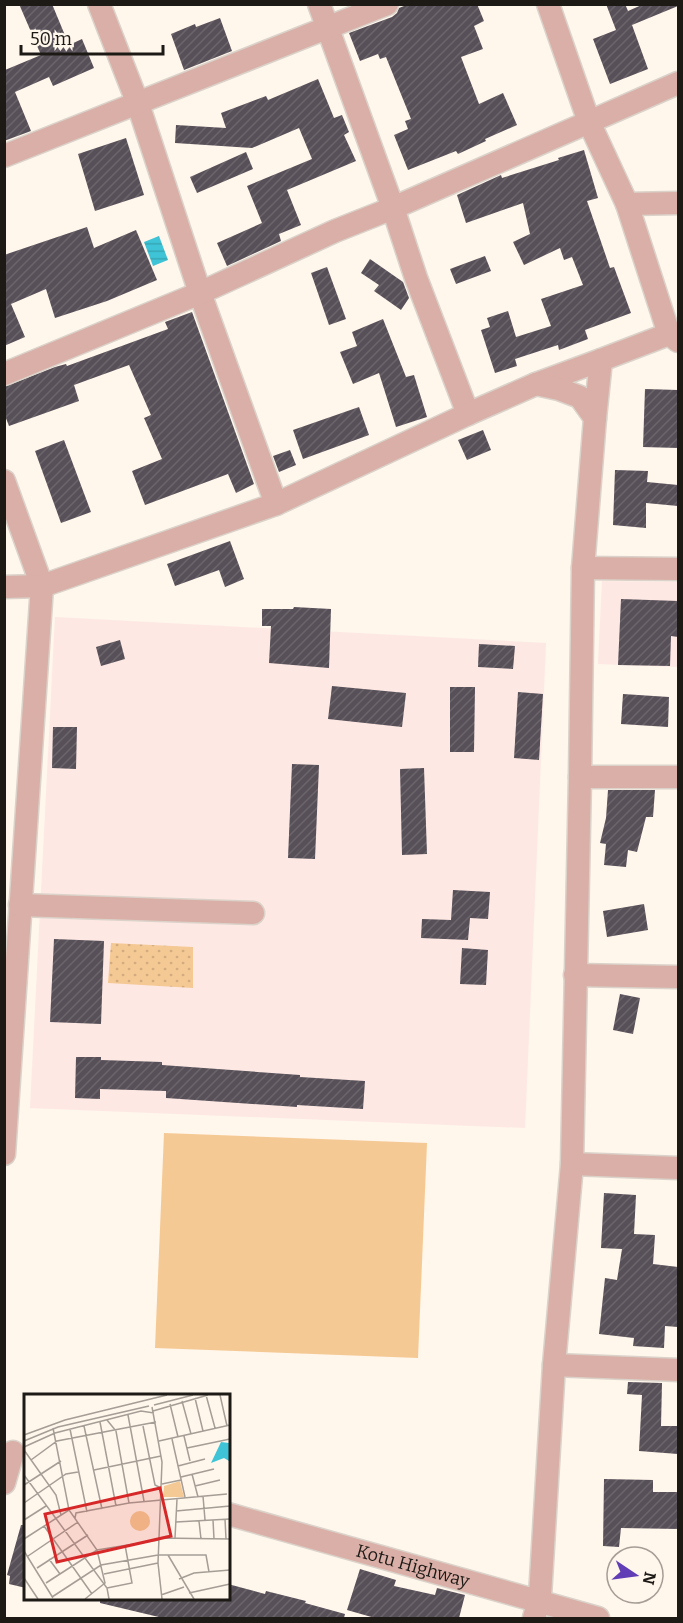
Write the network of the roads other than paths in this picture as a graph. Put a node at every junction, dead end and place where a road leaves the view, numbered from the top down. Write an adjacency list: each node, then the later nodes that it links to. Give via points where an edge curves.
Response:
1 (99, 4): 7 (street)
2 (319, 4): 5 (street)
3 (387, 4): 5 (street)
4 (548, 4): 8 (street)
5 (328, 28): 7 (street); 12 (street)
6 (678, 83): 8 (street)
7 (138, 104): 9 (street); 13 (street)
8 (589, 122): 11 (street); 12 (street)
9 (4, 156)
10 (678, 203): 11 (street)
11 (627, 204): 14 (street)
12 (393, 208): 13 (street); 18 (street)
13 (200, 293): 16 (street); 21 (street)
14 (674, 337): 15 (street)
15 (602, 360): 17 (street); 19 (street)
16 (4, 374)
17 (536, 384): 18 (street); 19 (street, via 580,397)
18 (468, 414): 21 (street)
19 (595, 418): 22 (street)
20 (4, 481): 24 (street)
21 (276, 504): 24 (street)
22 (583, 568): 23 (street); 26 (street)
23 (678, 569)
24 (42, 586): 25 (street); 28 (street)
25 (4, 587)
26 (580, 777): 27 (street); 31 (street)
27 (678, 777)
28 (20, 905): 29 (street); 30 (street)
29 (254, 913)
30 (10, 969): 33 (street)
31 (575, 975): 32 (street); 34 (street)
32 (678, 977)
33 (4, 1154)
34 (572, 1164): 35 (street); 36 (street)
35 (678, 1168)
36 (554, 1365): 37 (street); 41 (street)
37 (678, 1370)
38 (14, 1453): 39 (street)
39 (4, 1483)
40 (230, 1515): 41 (street, Kotu Highway)
41 (536, 1610): 42 (street, Kotu Highway)
42 (598, 1618)

